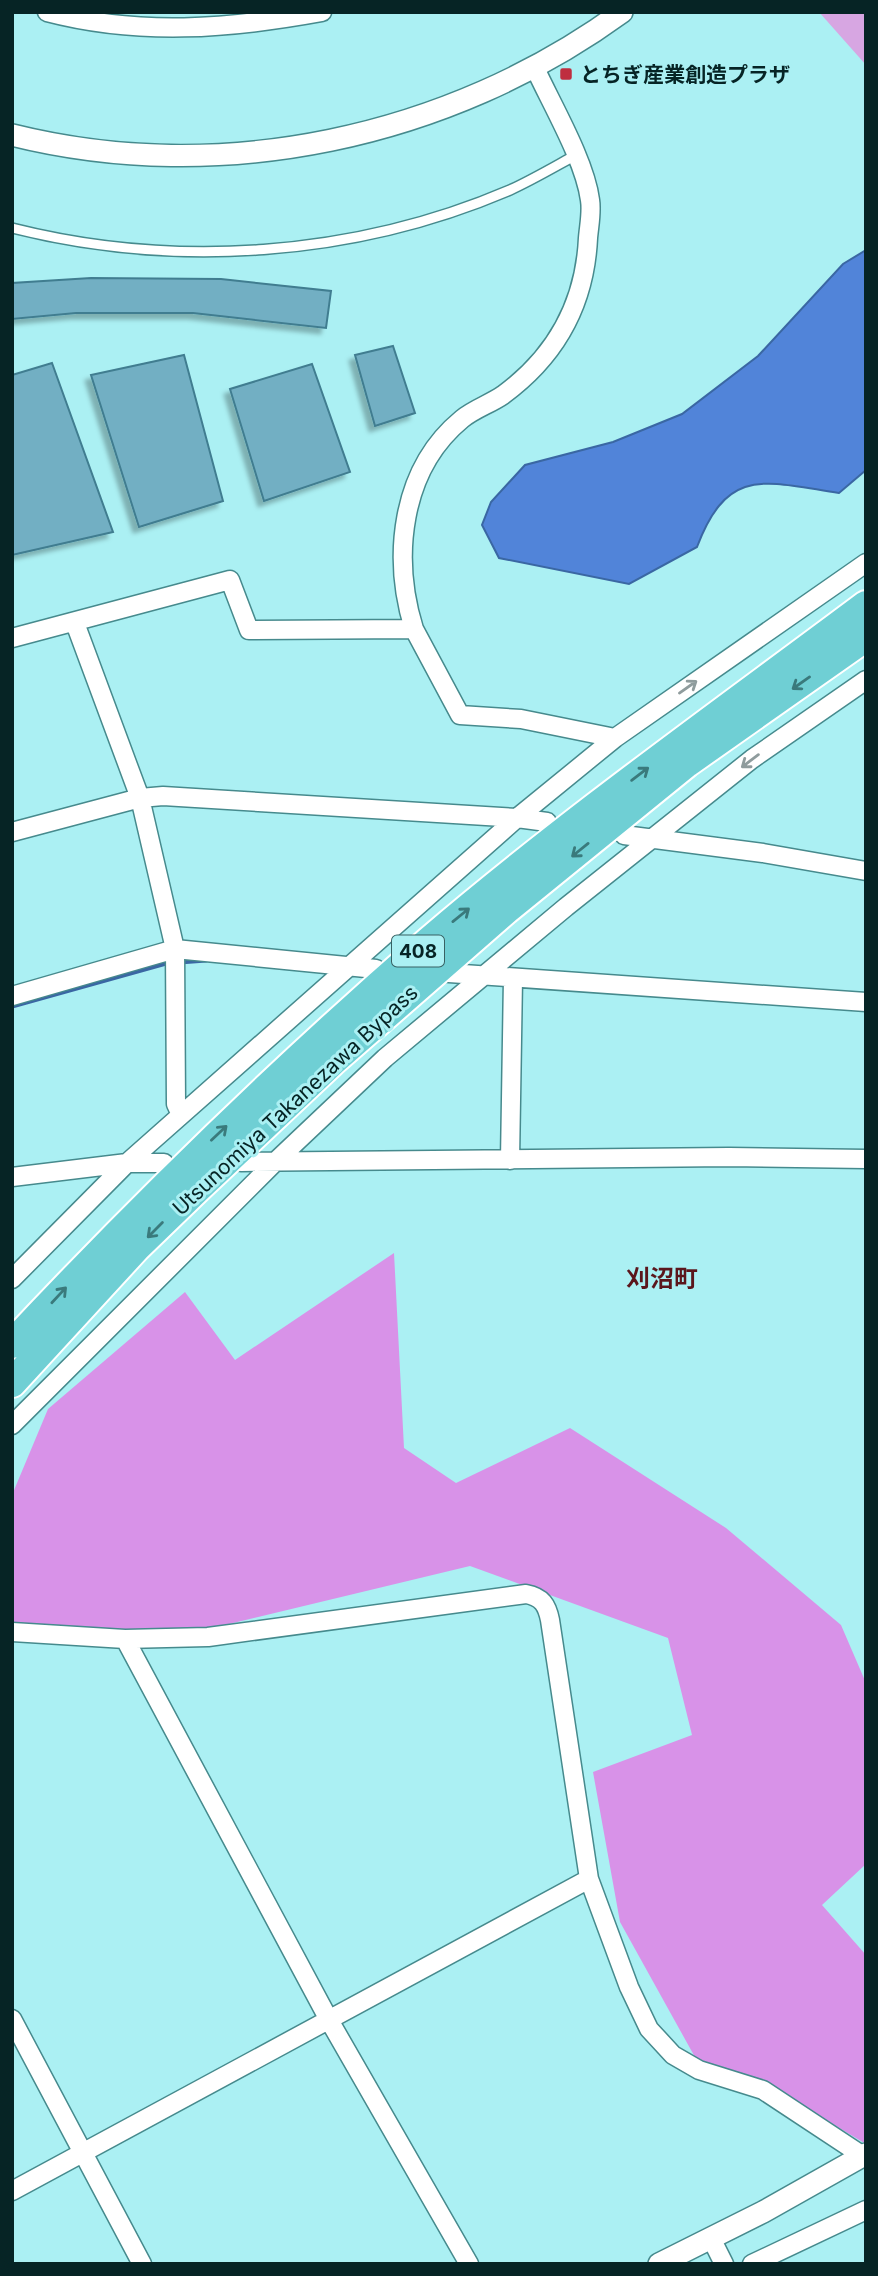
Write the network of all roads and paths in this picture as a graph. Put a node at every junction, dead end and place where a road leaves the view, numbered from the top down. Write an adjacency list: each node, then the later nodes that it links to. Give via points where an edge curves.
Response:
1 (47, 12): 2 (street, via 97,24 186,30)
2 (322, 12)
3 (611, 15): 4 (street)
4 (536, 68): 5 (street, via 389,126 292,148 159,157 69,149); 6 (street)
5 (12, 135)
6 (576, 155): 7 (lane, via 510,190 401,226 255,251 135,250 80,244); 11 (street, via 590,200 581,290 566,328 538,365 502,396 462,419 433,450 415,486 404,522 401,563)
7 (12, 228)
8 (866, 563): 15 (street, one-way to 8)
9 (866, 605): 40 (highway, Utsunomiya Takanezawa Bypass / 408, one-way to 9, via 217,1135 429,941 583,818)
10 (75, 623): 11 (street, via 230,580 249,630); 12 (street); 16 (street)
11 (414, 629): 15 (street, via 460,715 521,719)
12 (12, 638)
13 (863, 640): 41 (highway, Utsunomiya Takanezawa Bypass / 408, one-way to 41, via 687,763 506,910 332,1062 136,1248)
14 (866, 680): 21 (street, one-way to 21, via 752,759)
15 (615, 738): 17 (street)
16 (140, 798): 17 (street); 19 (street); 23 (street)
17 (517, 818): 18 (street); 24 (street)
18 (547, 822)
19 (12, 832)
20 (624, 835): 21 (street)
21 (650, 839): 22 (street); 27 (street)
22 (866, 871)
23 (176, 949): 24 (street); 29 (street); 31 (street, via 176,1104)
24 (348, 967): 25 (street); 31 (street)
25 (376, 969)
26 (449, 973): 27 (street)
27 (482, 975): 28 (street); 35 (street)
28 (513, 978): 30 (street); 33 (street)
29 (12, 996)
30 (866, 1002)
31 (181, 1115): 36 (street)
32 (866, 1159): 33 (street)
33 (510, 1160): 35 (street)
34 (241, 1162): 35 (street)
35 (275, 1162): 42 (street)
36 (127, 1163): 37 (street); 38 (street); 39 (street)
37 (164, 1163)
38 (12, 1177)
39 (12, 1279)
40 (12, 1345)
41 (12, 1383)
42 (12, 1425)
43 (12, 1632): 44 (street)
44 (125, 1639): 45 (street, via 208,1637 537,1596 551,1620); 47 (street)
45 (589, 1879): 47 (street); 49 (street, via 649,2029 673,2055 699,2070 762,2090)
46 (12, 2019): 48 (street)
47 (329, 2020): 48 (street); 54 (street)
48 (82, 2153): 50 (street); 53 (street)
49 (865, 2156): 52 (street)
50 (12, 2191)
51 (866, 2210): 57 (street)
52 (711, 2238): 55 (street); 56 (street)
53 (142, 2264)
54 (469, 2264)
55 (659, 2264)
56 (724, 2264)
57 (752, 2264)

